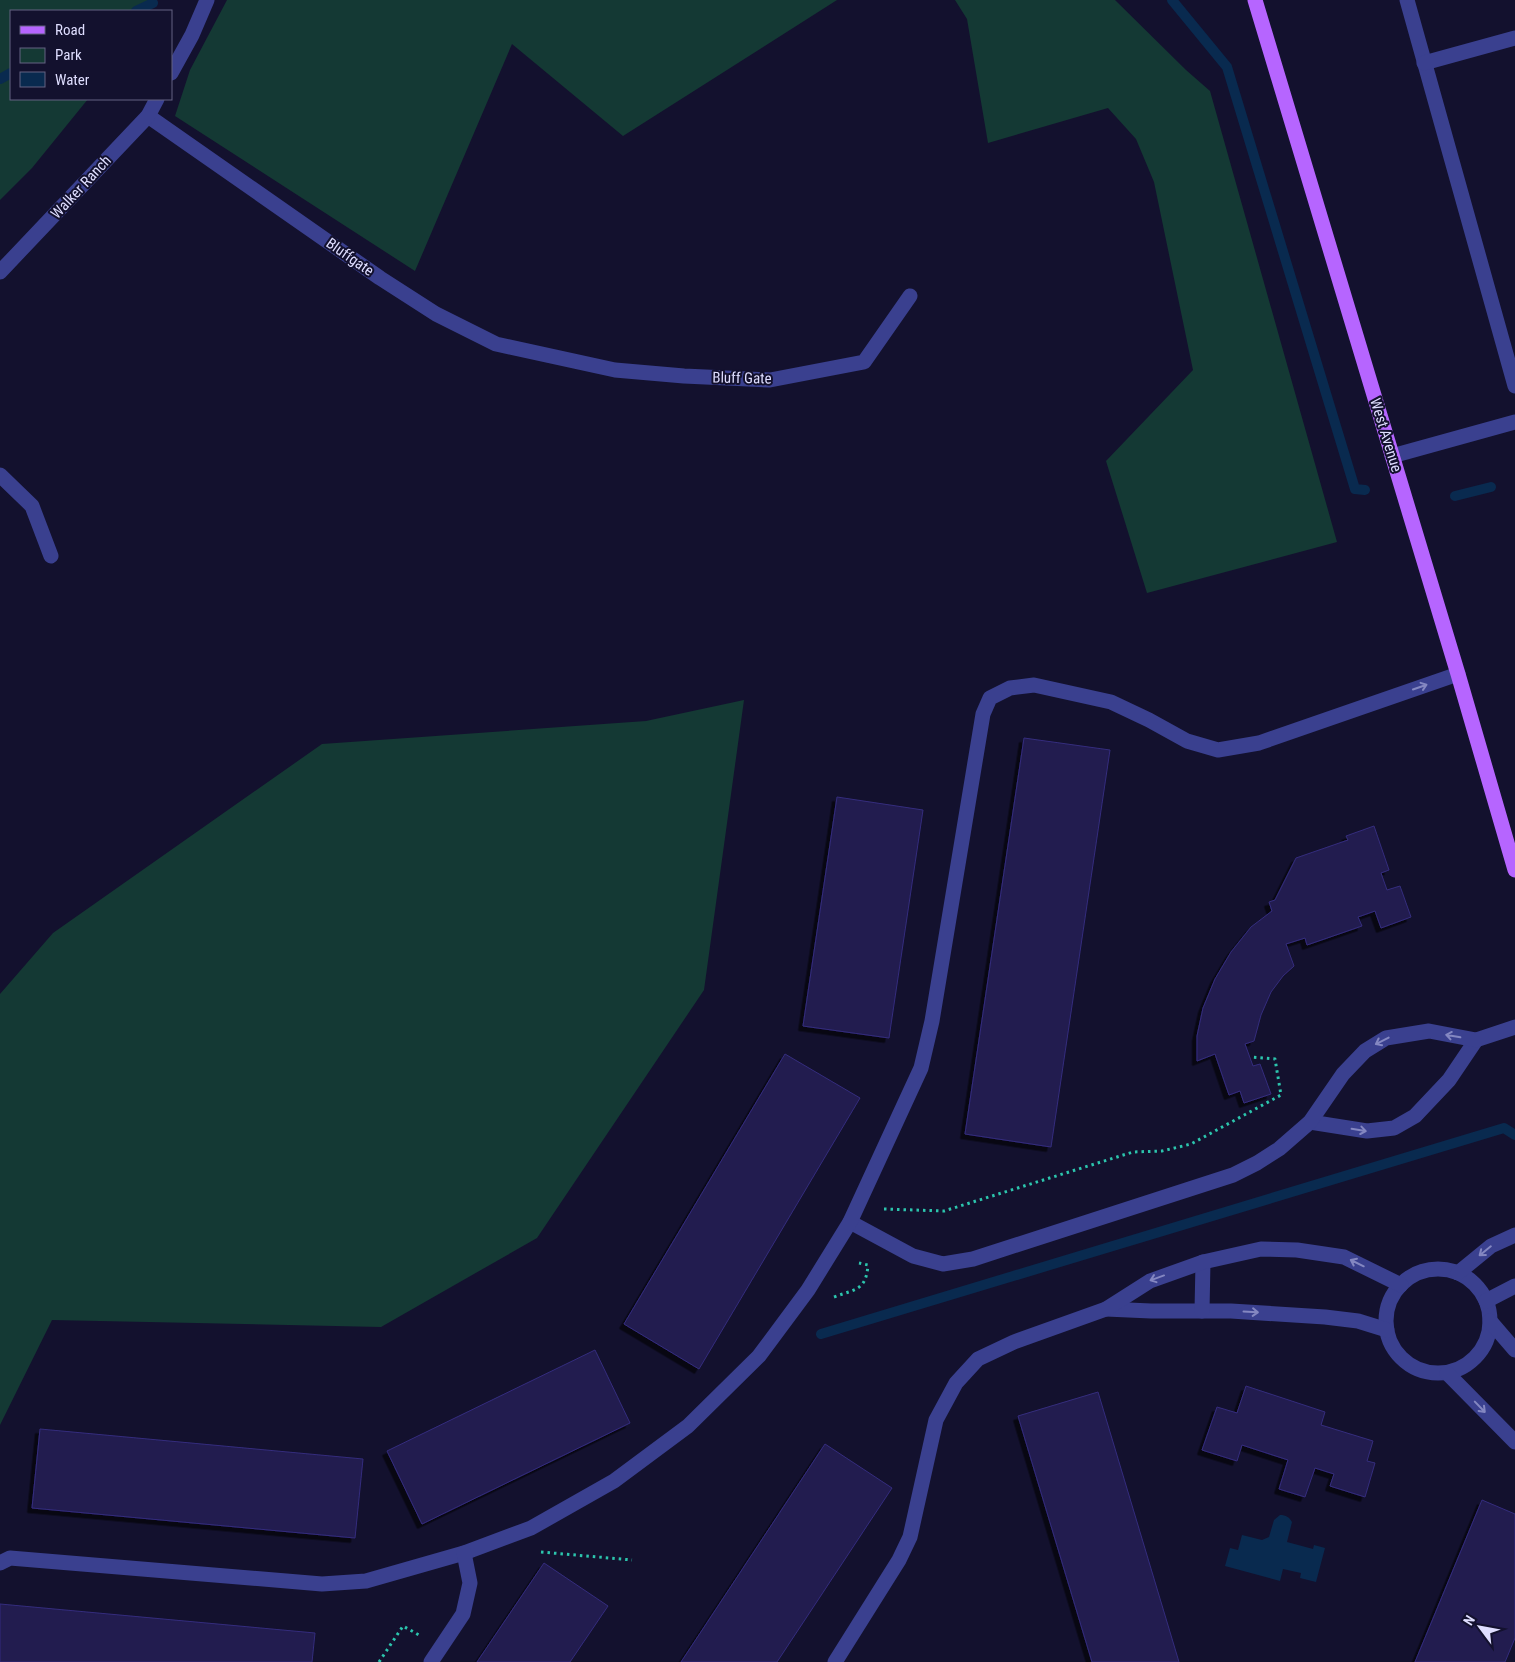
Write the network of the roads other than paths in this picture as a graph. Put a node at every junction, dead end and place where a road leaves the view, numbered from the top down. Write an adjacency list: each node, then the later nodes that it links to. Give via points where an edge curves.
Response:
1 (207, 0): 6 (street)
2 (1255, 0): 14 (main road, West Avenue)
3 (1407, 0): 5 (street)
4 (1515, 38): 5 (street)
5 (1424, 63): 12 (street)
6 (172, 71)
7 (156, 100): 8 (street, Walker Ranch)
8 (148, 116): 9 (street, Walker Ranch); 11 (street, Bluffgate, via 436,314 496,344)
9 (0, 272)
10 (910, 296): 11 (street, Bluff Gate, via 864,362 770,380 615,370)
11 (570, 360)
12 (1515, 386)
13 (1515, 422): 14 (street)
14 (1392, 456): 17 (main road, West Avenue)
15 (0, 475): 16 (street, via 32,506)
16 (51, 556)
17 (1458, 674): 18 (main road, West Avenue); 22 (street, one-way to 17, via 920,1068 932,1021 983,714 990,698 1010,688 1034,685 1112,702 1187,741 1218,750 1258,743)
18 (1515, 870)
19 (1515, 1027): 20 (street)
20 (1476, 1040): 21 (street, one-way to 21, via 1429,1032 1386,1038 1365,1051 1342,1074); 21 (street, one-way to 20, via 1367,1131 1394,1128 1416,1116 1449,1080)
21 (1310, 1122): 22 (street, via 1279,1149 1233,1174 973,1259 943,1264 913,1256)
22 (850, 1222): 36 (street, via 808,1290 759,1356 688,1426 614,1482 531,1528)
23 (1515, 1234): 25 (street, one-way to 25, via 1491,1246)
24 (1203, 1262): 26 (street, one-way to 24, via 1344,1257 1297,1250 1261,1248); 29 (street, one-way to 29, via 1150,1280); 30 (street)
25 (1458, 1273): 26 (street, via 1438,1269 1418,1273); 28 (street, via 1475,1284)
26 (1401, 1284): 32 (street, via 1387,1314)
27 (1515, 1286): 28 (street)
28 (1486, 1301): 31 (street)
29 (1106, 1309): 30 (street); 39 (street, via 1014,1342 978,1359 956,1383 936,1420 910,1537)
30 (1202, 1311): 32 (street, one-way to 32, via 1324,1317 1358,1321)
31 (1490, 1321): 33 (street); 34 (street, via 1487,1339 1478,1354 1464,1366)
32 (1387, 1330): 34 (street, via 1392,1346 1402,1359 1431,1373)
33 (1515, 1350)
34 (1448, 1373): 35 (street, one-way to 35)
35 (1514, 1441)
36 (464, 1553): 37 (street, via 366,1581 322,1584 10,1558); 38 (street, via 470,1583 463,1614)
37 (0, 1563)
38 (431, 1662)
39 (835, 1662)

